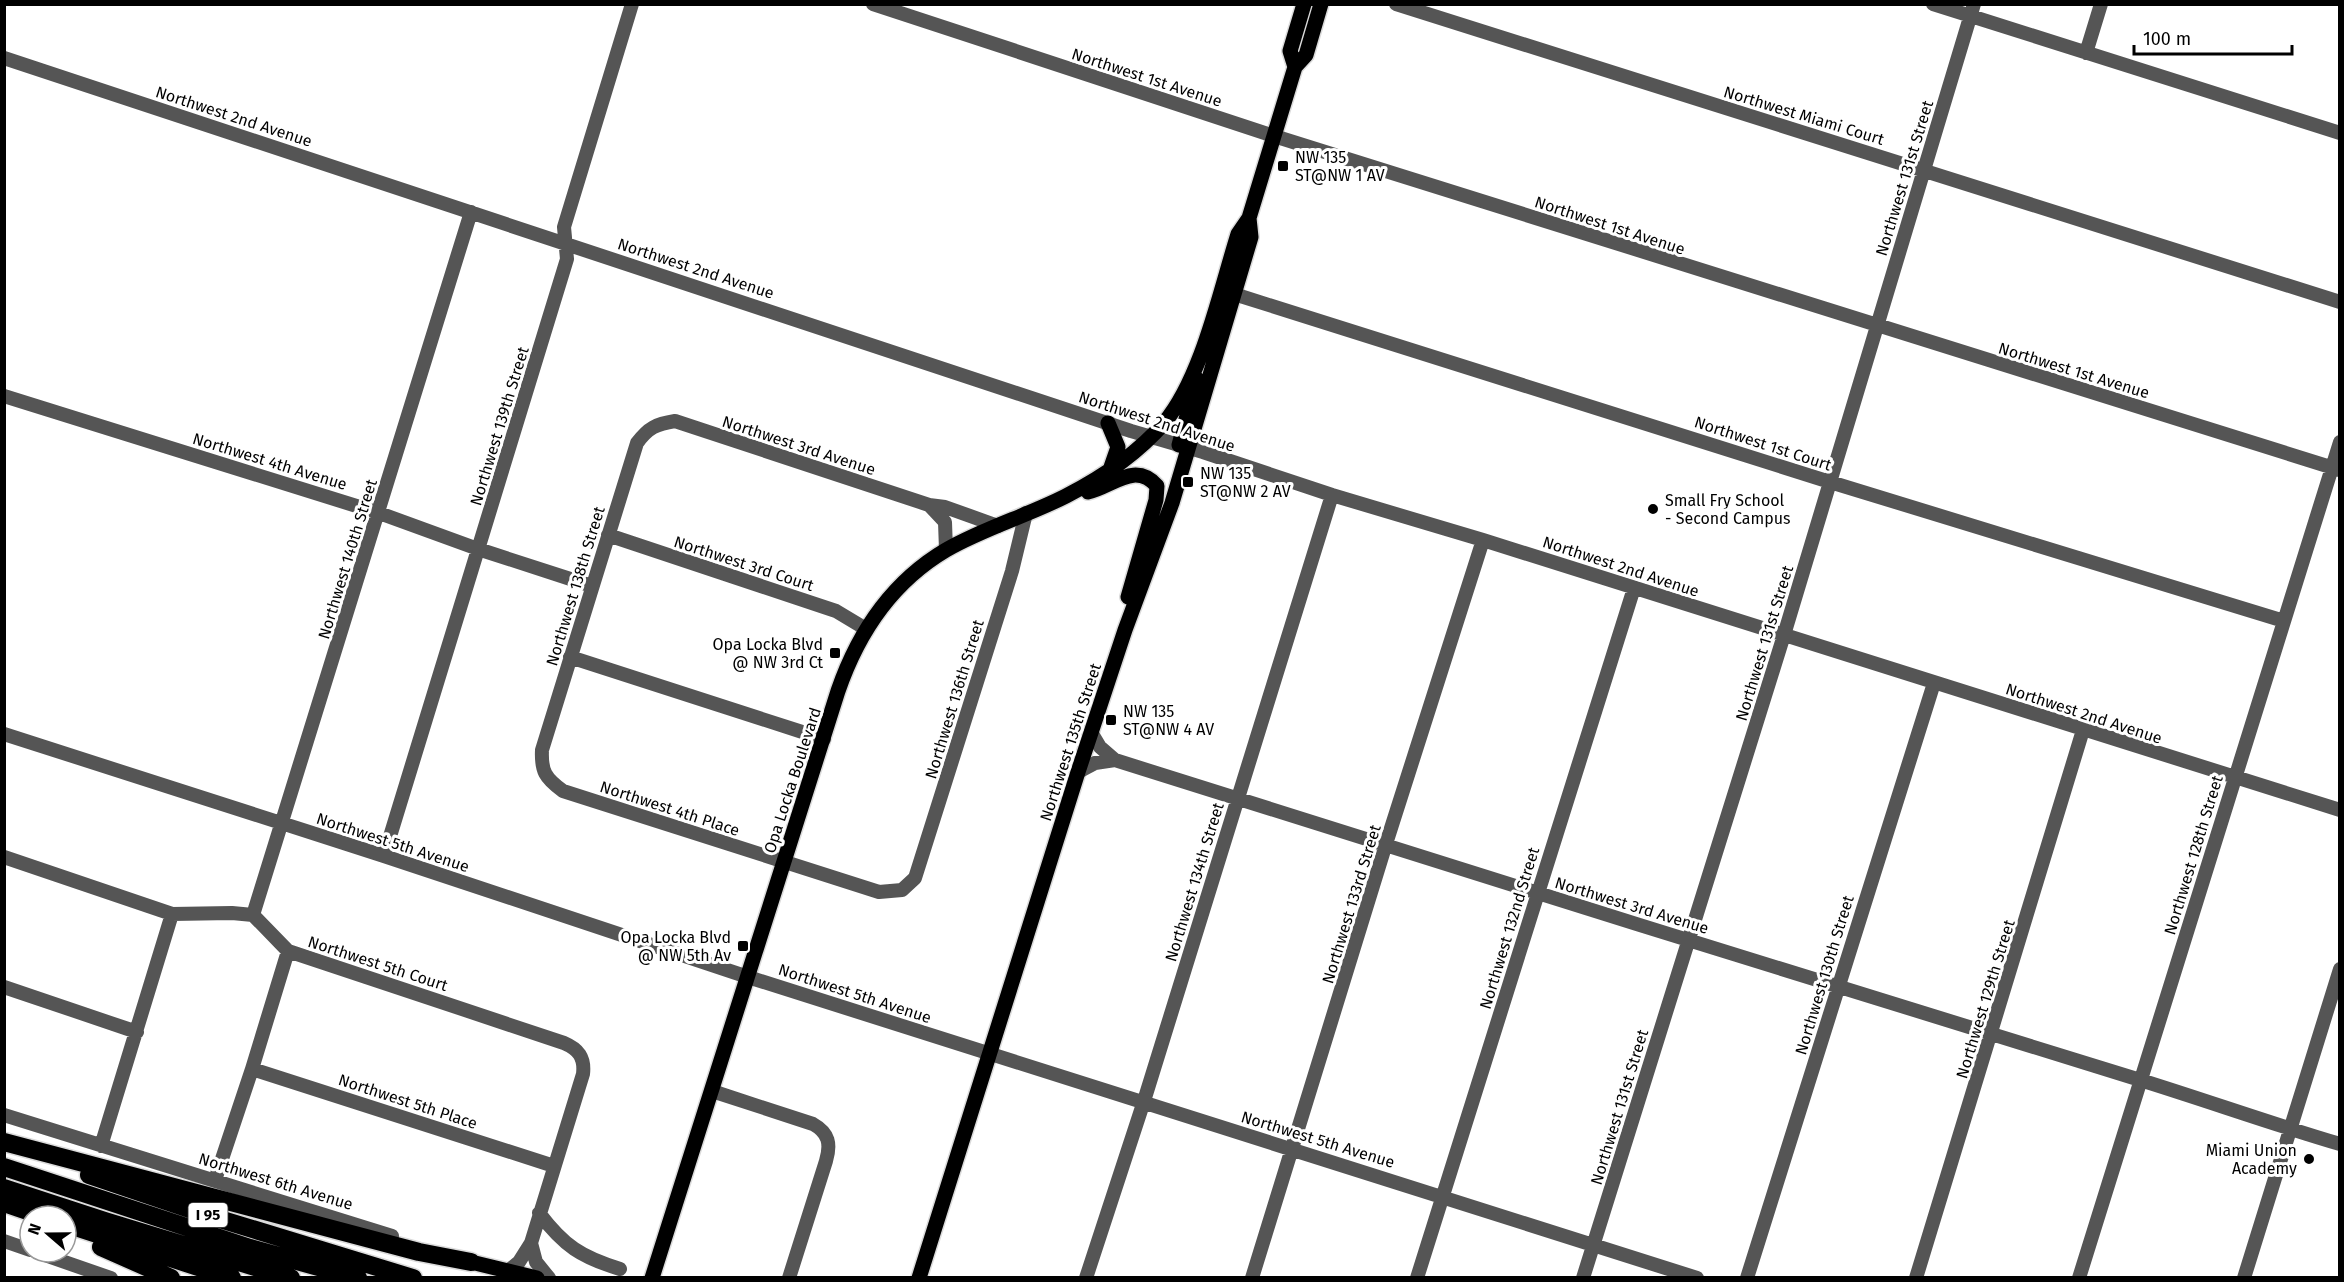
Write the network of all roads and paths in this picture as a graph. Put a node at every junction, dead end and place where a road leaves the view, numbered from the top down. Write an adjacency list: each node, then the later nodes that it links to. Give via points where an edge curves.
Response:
1 (632, 4): 17 (street, Northwest 139th Street, via 564,227)
2 (873, 4): 13 (street, Northwest 1st Avenue)
3 (1304, 4): 11 (main road, Northwest 135th Street, via 1290,51)
4 (1321, 4): 11 (main road, Northwest 135th Street, via 1306,55)
5 (1396, 4): 14 (street, Northwest Miami Court)
6 (1933, 4): 8 (street)
7 (2102, 4): 9 (street)
8 (1972, 10): 9 (street); 14 (street, Northwest 131st Street)
9 (2086, 53): 12 (street)
10 (4, 57): 15 (street, Northwest 2nd Avenue)
11 (1295, 67): 13 (main road, Northwest 135th Street)
12 (2340, 134)
13 (1274, 136): 16 (main road, Northwest 135th Street); 20 (street, Northwest 1st Avenue)
14 (1924, 170): 19 (street, Northwest Miami Court); 20 (street, Northwest 131st Street)
15 (471, 212): 17 (street, Northwest 2nd Avenue); 34 (street, Northwest 140th Street)
16 (1249, 218): 18 (main road, Northwest 135th Street, via 1251,237); 21 (main road, Northwest 135th Street, via 1238,234)
17 (567, 243): 24 (street, Northwest 2nd Avenue); 39 (street, Northwest 139th Street, via 567,259)
18 (1234, 294): 27 (main road, Northwest 135th Street); 30 (street, Northwest 1st Court)
19 (2340, 302)
20 (1876, 326): 28 (street, Northwest 1st Avenue); 30 (street, Northwest 131st Street)
21 (1198, 361): 25 (main road, Northwest 135th Street, via 1174,409); 27 (main road)
22 (4, 396): 34 (street, Northwest 4th Avenue)
23 (657, 423): 33 (street, Northwest 3rd Avenue, via 675,421); 37 (street, Northwest 138th Street, via 637,443)
24 (1108, 423): 25 (street, Northwest 2nd Avenue); 29 (main road, via 1118,447)
25 (1151, 437): 27 (street, Northwest 2nd Avenue); 29 (main road, Opa Locka Boulevard)
26 (2340, 442): 28 (street, Northwest 128th Street)
27 (1184, 446): 31 (street, Northwest 2nd Avenue); 45 (main road, Northwest 135th Street, via 1172,502)
28 (2336, 469): 43 (street, Northwest 128th Street)
29 (1110, 471): 32 (main road, Opa Locka Boulevard)
30 (1830, 482): 43 (street, Northwest 1st Court); 46 (street, Northwest 131st Street)
31 (1332, 495): 38 (street, Northwest 2nd Avenue); 57 (street, Northwest 134th Street)
32 (1065, 497): 35 (main road, Opa Locka Boulevard); 45 (main road, via 1133,474 1145,476 1156,486 1156,500 1128,594)
33 (929, 505): 36 (street, Northwest 3rd Avenue); 40 (street, via 945,522)
34 (379, 513): 39 (street, Northwest 4th Avenue); 59 (street, Northwest 140th Street)
35 (1026, 513): 36 (main road, Opa Locka Boulevard); 64 (street, Northwest 136th Street, via 1012,571 915,878)
36 (998, 525): 40 (main road, Opa Locka Boulevard)
37 (608, 536): 41 (street, Northwest 138th Street); 44 (street, Northwest 3rd Court, via 836,610)
38 (1483, 540): 42 (street, Northwest 2nd Avenue); 60 (street, Northwest 133rd Street)
39 (478, 549): 41 (street, Northwest 4th Avenue); 61 (street, Northwest 139th Street)
40 (946, 550): 44 (main road, Opa Locka Boulevard, via 901,585)
41 (592, 586): 47 (street, Northwest 138th Street)
42 (1634, 588): 46 (street, Northwest 2nd Avenue); 65 (street, Northwest 132nd Street)
43 (2284, 621): 56 (street, Northwest 128th Street)
44 (866, 629): 52 (main road, Opa Locka Boulevard, via 846,670)
45 (1125, 630): 50 (main road, Northwest 135th Street)
46 (1784, 635): 48 (street, Northwest 2nd Avenue); 68 (street, Northwest 131st Street)
47 (570, 657): 52 (street); 54 (street, Northwest 138th Street, via 542,750)
48 (1934, 683): 49 (street, Northwest 2nd Avenue); 73 (street, Northwest 130th Street)
49 (2083, 730): 56 (street, Northwest 2nd Avenue); 75 (street, Northwest 129th Street)
50 (1091, 732): 53 (street, Northwest 3rd Avenue); 55 (main road, Northwest 135th Street)
51 (4, 734): 59 (street, Northwest 5th Avenue)
52 (824, 739): 63 (main road, Opa Locka Boulevard)
53 (1115, 760): 55 (street, via 1095,763); 57 (street, Northwest 3rd Avenue)
54 (542, 766): 63 (street, Northwest 4th Place, via 562,791)
55 (1078, 772): 76 (main road, Northwest 135th Street)
56 (2235, 776): 58 (street, Northwest 2nd Avenue); 78 (street, Northwest 128th Street)
57 (1237, 799): 60 (street, Northwest 3rd Avenue); 80 (street, Northwest 134th Street)
58 (2340, 810)
59 (281, 823): 61 (street, Northwest 5th Avenue); 67 (street, Northwest 140th Street)
60 (1385, 847): 65 (street, Northwest 3rd Avenue); 86 (street, Northwest 133rd Street)
61 (384, 856): 71 (street, Northwest 5th Avenue)
62 (4, 857): 66 (street)
63 (784, 862): 64 (street, Northwest 4th Place, via 879,892); 71 (main road, Opa Locka Boulevard)
64 (902, 890)
65 (1537, 893): 68 (street, Northwest 3rd Avenue); 91 (street, Northwest 132nd Street)
66 (172, 914): 67 (street); 74 (street)
67 (253, 915): 69 (street, Northwest 5th Court)
68 (1688, 940): 73 (street, Northwest 3rd Avenue); 98 (street, Northwest 131st Street)
69 (288, 951): 77 (street); 87 (street, Northwest 5th Court, via 578,1051 584,1062 583,1074)
70 (2340, 969): 82 (street)
71 (748, 977): 76 (street, Northwest 5th Avenue); 79 (main road, Opa Locka Boulevard)
72 (4, 987): 74 (street)
73 (1837, 988): 75 (street, Northwest 3rd Avenue); 119 (street, Northwest 130th Street)
74 (136, 1032): 85 (street)
75 (1991, 1036): 78 (street, Northwest 3rd Avenue); 120 (street, Northwest 129th Street)
76 (990, 1054): 80 (street, Northwest 5th Avenue); 113 (main road, Northwest 135th Street)
77 (252, 1069): 87 (street, Northwest 5th Place); 89 (street)
78 (2139, 1080): 82 (street); 121 (street, Northwest 128th Street)
79 (712, 1091): 111 (main road, Opa Locka Boulevard); 112 (street, via 808,1122 826,1134 829,1152)
80 (1144, 1101): 86 (street, Northwest 5th Avenue); 114 (street, Northwest 134th Street)
81 (4, 1114): 85 (street, Northwest 6th Avenue)
82 (2290, 1129): 84 (street); 122 (street)
83 (4, 1144): 99 (highway, via 418,1252); 108 (highway, I 95, via 213,1217)
84 (2340, 1144)
85 (101, 1146): 89 (street, Northwest 6th Avenue)
86 (1292, 1149): 91 (street, Northwest 5th Avenue); 115 (street, Northwest 133rd Street)
87 (554, 1166): 94 (street)
88 (4, 1167): 107 (highway, via 250,1248)
89 (215, 1180): 99 (street, Northwest 6th Avenue)
90 (4, 1188): 106 (highway)
91 (1443, 1196): 98 (street, Northwest 5th Avenue); 116 (street, Northwest 132nd Street)
92 (4, 1205): 93 (highway)
93 (18, 1211)
94 (539, 1213): 97 (street); 101 (street, via 575,1251)
95 (78, 1228): 105 (highway)
96 (78, 1238): 104 (highway)
97 (531, 1243): 102 (street); 110 (street, via 536,1262)
98 (1593, 1244): 117 (street, Northwest 131st Street); 118 (street, Northwest 5th Avenue)
99 (471, 1262): 102 (main road, Northwest 6th Avenue)
100 (71, 1264): 103 (street)
101 (620, 1269)
102 (508, 1271): 109 (main road, Northwest 6th Avenue)
103 (111, 1278)
104 (171, 1278)
105 (232, 1278)
106 (291, 1278)
107 (358, 1278)
108 (413, 1278)
109 (537, 1278)
110 (549, 1278)
111 (652, 1278)
112 (789, 1278)
113 (919, 1278)
114 (1086, 1278)
115 (1252, 1278)
116 (1417, 1278)
117 (1583, 1278)
118 (1696, 1278)
119 (1748, 1278)
120 (1916, 1278)
121 (2079, 1278)
122 (2244, 1278)

